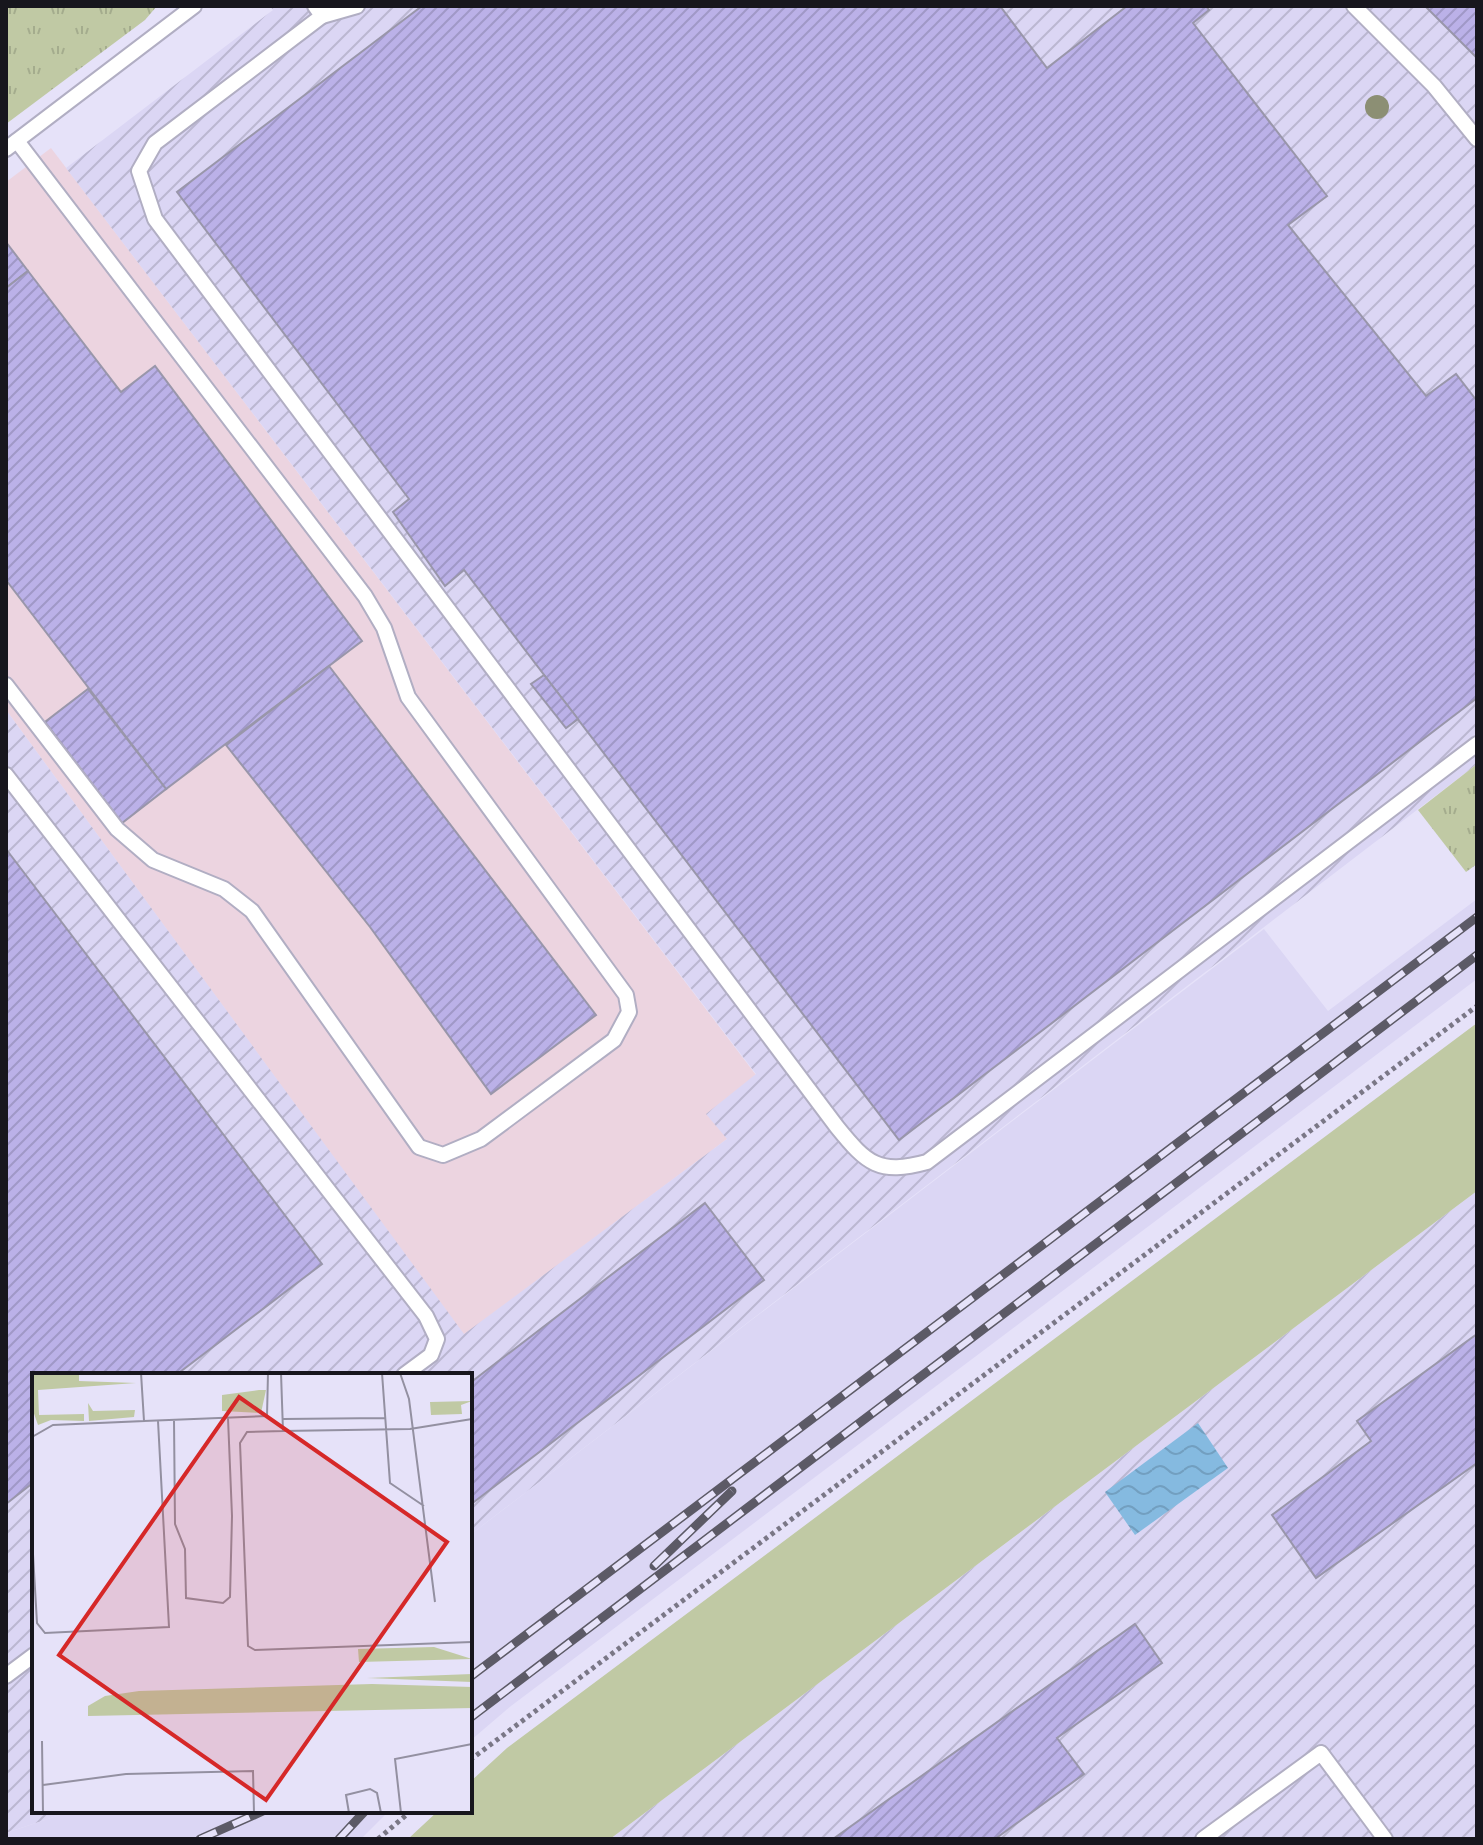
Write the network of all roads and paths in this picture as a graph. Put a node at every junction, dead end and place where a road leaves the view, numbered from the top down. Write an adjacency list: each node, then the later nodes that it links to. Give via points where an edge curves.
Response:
1 (194, 6): 6 (lane)
2 (357, 6): 4 (lane)
3 (1354, 6): 5 (lane, via 1434,86)
4 (319, 11): 8 (lane, via 155,143 139,171 147,204 827,1114 878,1167 898,1170 927,1162)
5 (1477, 139)
6 (12, 145): 7 (lane, via 365,596 384,628 408,697 626,995 629,1012 614,1040 481,1139 443,1155 419,1147 252,911 224,889 153,860 117,829)
7 (6, 685)
8 (1477, 744)
9 (6, 775): 11 (lane, via 426,1316 437,1339 431,1355)
10 (1477, 1006): 14 (path)
11 (407, 1373)
12 (32, 1656): 13 (lane)
13 (6, 1676)
14 (472, 1759)
15 (409, 1813): 16 (path)
16 (378, 1839)
17 (1203, 1839): 18 (lane, via 1321,1753)
18 (1385, 1839)

